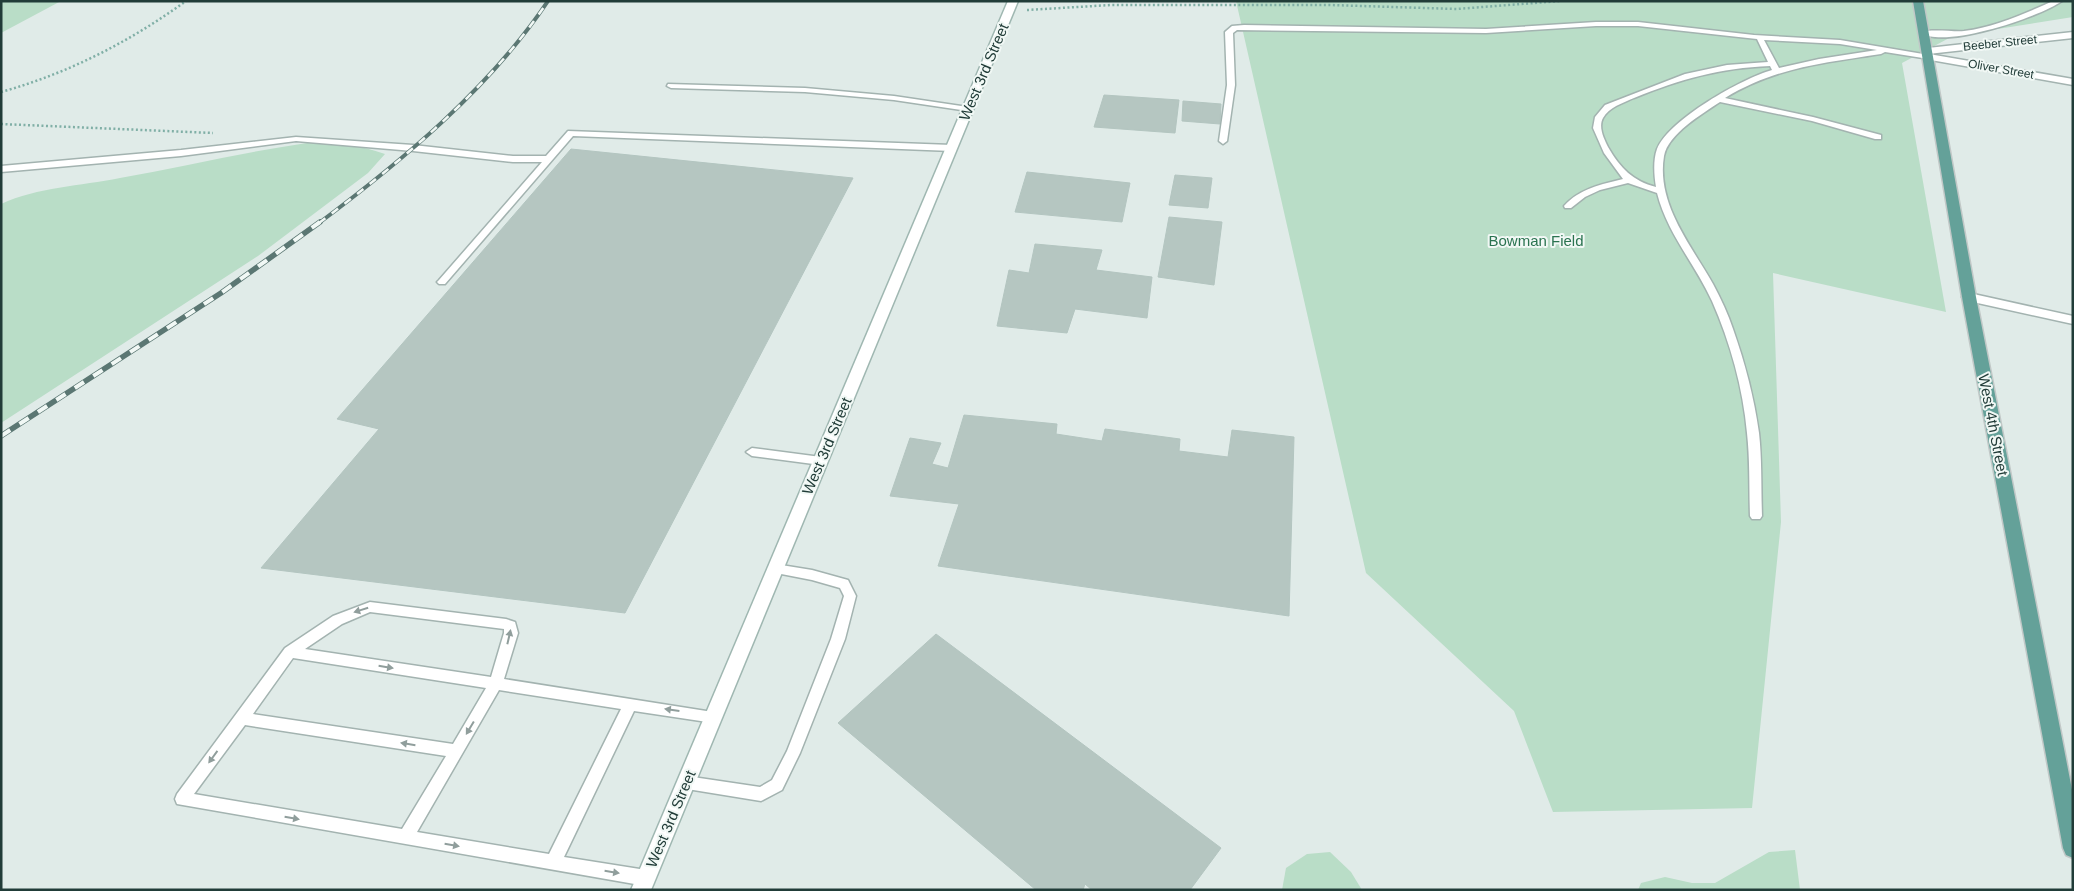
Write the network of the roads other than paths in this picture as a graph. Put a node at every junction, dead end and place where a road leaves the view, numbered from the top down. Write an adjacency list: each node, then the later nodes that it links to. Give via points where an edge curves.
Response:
1 (1918, 1): 4 (main road, West 4th Street)
2 (2060, 1): 4 (lane, via 1968,35)
3 (1011, 7): 13 (main road, West 3rd Street)
4 (1925, 34): 8 (main road, West 4th Street)
5 (2073, 35): 8 (main road, Beeber Street)
6 (1759, 37): 7 (lane, via 1840,42); 9 (lane); 15 (lane, via 1618,23 1486,31 1235,28 1229,32 1231,85)
7 (1890, 50): 8 (lane); 9 (lane)
8 (1929, 54): 10 (main road, Oliver Street); 23 (main road, West 4th Street)
9 (1775, 68): 12 (lane); 19 (lane, via 1737,64 1696,71 1608,107 1596,124 1599,137)
10 (2073, 82)
11 (671, 86): 13 (lane, via 804,90)
12 (1718, 99): 14 (lane); 20 (lane, via 1669,138 1662,148)
13 (968, 109): 16 (main road, West 3rd Street)
14 (1878, 137)
15 (1223, 140)
16 (952, 148): 17 (lane, via 571,133); 26 (main road, West 3rd Street)
17 (549, 159): 18 (lane, via 513,159 296,139); 22 (lane)
18 (1, 169)
19 (1629, 180): 20 (lane); 21 (lane, via 1578,196)
20 (1662, 192): 27 (lane, via 1670,216 1722,313 1744,382 1753,434)
21 (1568, 206)
22 (442, 282)
23 (1970, 297): 24 (main road); 37 (main road, West 4th Street)
24 (2073, 320)
25 (752, 452): 26 (lane)
26 (821, 461): 28 (main road, West 3rd Street)
27 (1756, 516)
28 (775, 569): 32 (main road, West 3rd Street); 35 (lane, via 844,584 850,596 838,639 793,753 777,785 762,794)
29 (290, 652): 30 (lane, one-way to 30); 30 (lane, one-way to 29, via 511,633 510,626 506,624 370,607 354,611 324,627); 33 (lane)
30 (496, 684): 31 (lane); 34 (lane, one-way to 34)
31 (630, 704): 32 (lane, one-way to 31); 38 (lane)
32 (714, 717): 35 (main road, West 3rd Street)
33 (242, 718): 34 (lane, one-way to 33); 36 (lane, one-way to 36, via 182,799)
34 (456, 751): 36 (lane)
35 (686, 782): 39 (main road, West 3rd Street)
36 (406, 837): 38 (lane, one-way to 38)
37 (2073, 848)
38 (553, 862): 39 (lane, one-way to 39)
39 (644, 884)

